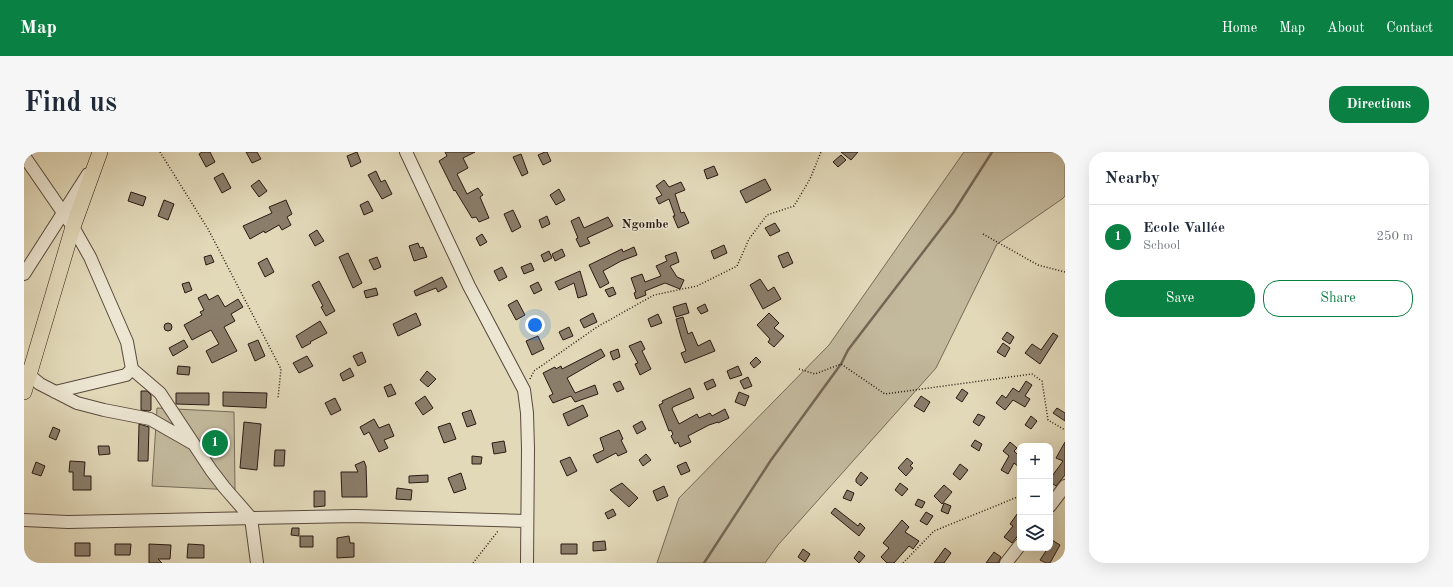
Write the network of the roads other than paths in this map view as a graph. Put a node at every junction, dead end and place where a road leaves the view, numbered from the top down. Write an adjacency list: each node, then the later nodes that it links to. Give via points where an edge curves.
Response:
1 (29, 152): 3 (street)
2 (406, 152): 17 (street, via 470,286 524,390 528,449)
3 (24, 155): 5 (street)
4 (98, 157): 5 (street); 6 (main road)
5 (62, 213): 6 (street); 7 (street)
6 (73, 227): 8 (street, via 90,257 127,342); 9 (main road)
7 (24, 274)
8 (132, 369): 11 (street, via 126,375); 12 (street, via 160,393)
9 (26, 374): 10 (main road); 11 (street)
10 (24, 392)
11 (55, 392): 12 (street, via 77,403 150,418)
12 (194, 444): 15 (street, via 224,487)
13 (1065, 486): 14 (street)
14 (1053, 502)
15 (251, 518): 16 (street, via 68,522); 17 (street, via 355,516); 19 (street)
16 (24, 520)
17 (527, 521): 20 (street)
18 (1017, 549): 21 (street)
19 (257, 563)
20 (527, 563)
21 (1006, 563)

